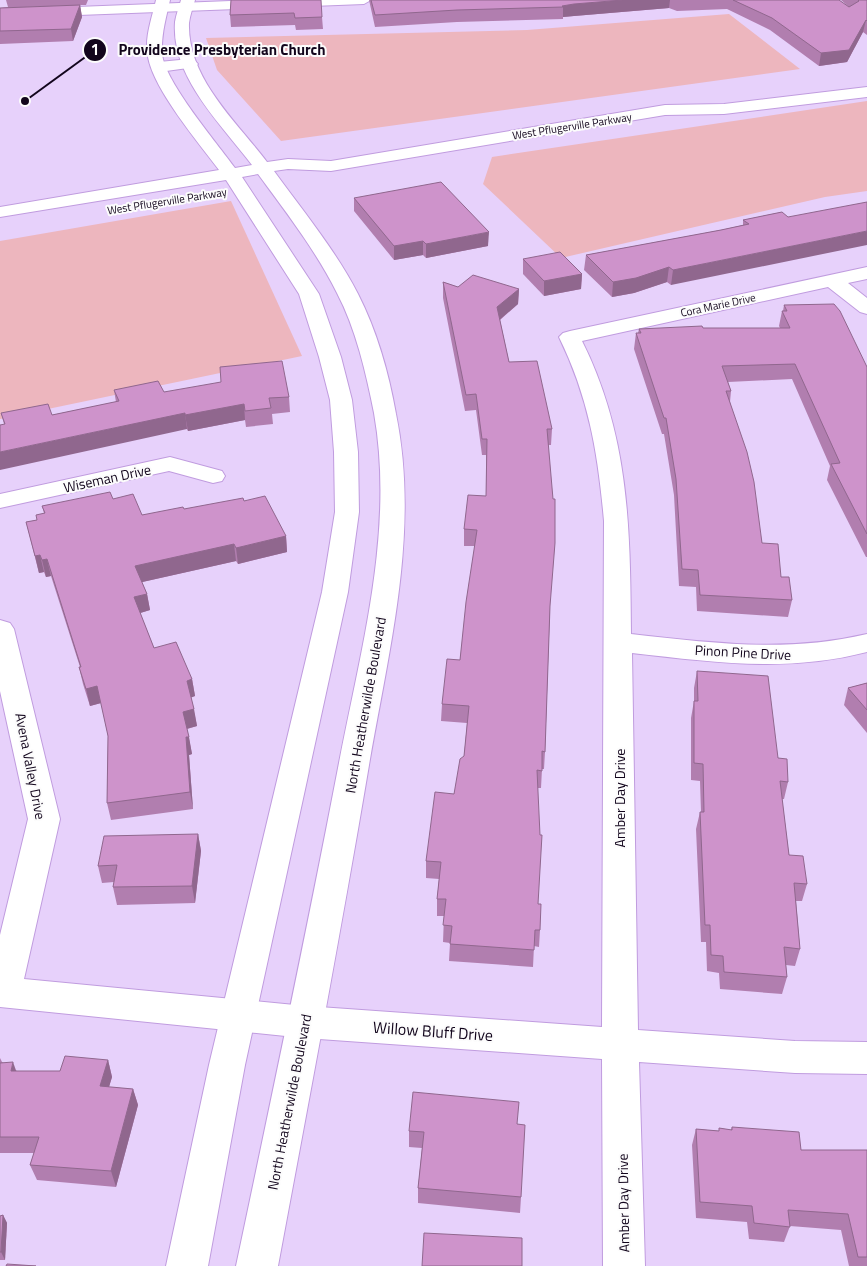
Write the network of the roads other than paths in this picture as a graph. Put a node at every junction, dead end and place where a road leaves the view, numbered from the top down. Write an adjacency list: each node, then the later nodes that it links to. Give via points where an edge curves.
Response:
1 (338, 0): 2 (main road); 3 (main road)
2 (364, 0)
3 (187, 3): 4 (main road); 6 (main road, North Heatherwilde Boulevard, via 183,37)
4 (161, 4): 5 (main road); 7 (main road, via 155,34 155,56)
5 (0, 14)
6 (190, 64): 7 (main road); 11 (main road, North Heatherwilde Boulevard, via 221,116)
7 (160, 67): 12 (main road, via 178,103)
8 (867, 79): 10 (main road, West Pflugerville Parkway, via 708,96)
9 (867, 92): 10 (main road, West Pflugerville Parkway, via 724,109)
10 (665, 110): 11 (main road, West Pflugerville Parkway, via 331,166 288,164)
11 (267, 176): 12 (main road, West Pflugerville Parkway); 18 (main road, North Heatherwilde Boulevard)
12 (236, 181): 13 (main road, West Pflugerville Parkway); 14 (main road, West Pflugerville Parkway); 16 (main road)
13 (0, 212)
14 (0, 228)
15 (867, 273): 17 (main road, Cora Marie Drive)
16 (298, 276): 18 (main road, via 332,290); 27 (main road, via 309,294 340,400 346,452 347,512 335,592)
17 (831, 280): 19 (main road); 20 (main road, Cora Marie Drive)
18 (345, 288): 28 (main road, North Heatherwilde Boulevard, via 370,353 382,397 394,512 385,594)
19 (867, 308)
20 (570, 337): 24 (main road, Amber Day Drive, via 598,400 608,441 617,520)
21 (213, 476): 22 (main road, Wiseman Drive, via 170,464)
22 (0, 501)
23 (0, 629): 26 (main road, Avena Valley Drive, via 44,819)
24 (618, 642): 25 (main road, Pinon Pine Drive, via 772,656 816,655); 29 (main road, Amber Day Drive)
25 (867, 643)
26 (2, 992): 27 (main road, Willow Bluff Drive)
27 (239, 1016): 28 (main road, Willow Bluff Drive); 31 (main road)
28 (305, 1022): 29 (main road, Willow Bluff Drive); 32 (main road, North Heatherwilde Boulevard)
29 (620, 1043): 30 (main road, Willow Bluff Drive, via 795,1057); 33 (main road, Amber Day Drive)
30 (867, 1058)
31 (187, 1266)
32 (256, 1266)
33 (624, 1266)

